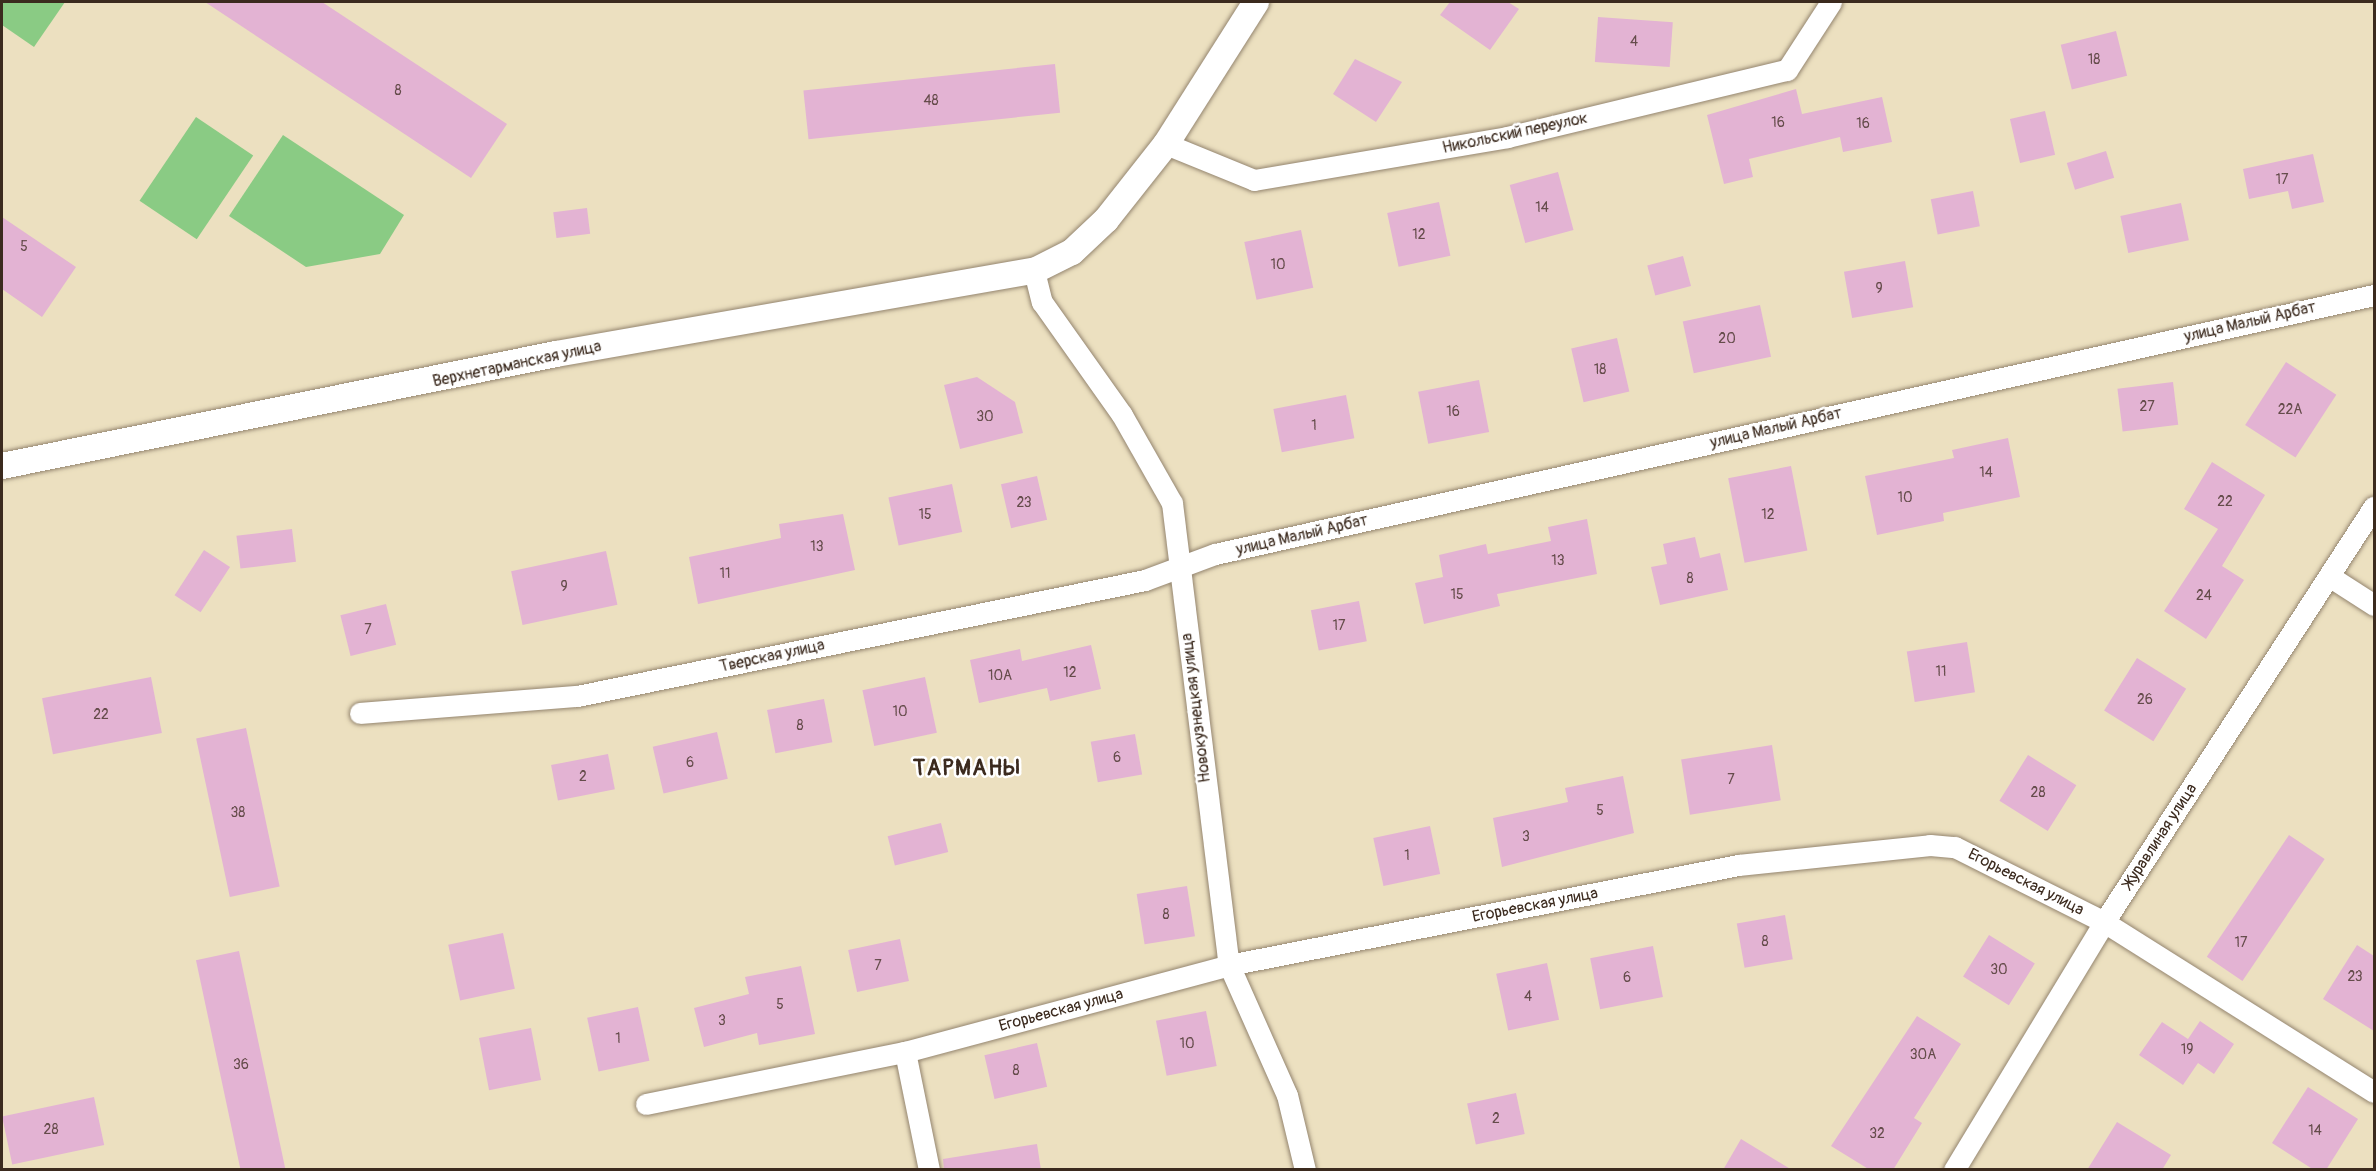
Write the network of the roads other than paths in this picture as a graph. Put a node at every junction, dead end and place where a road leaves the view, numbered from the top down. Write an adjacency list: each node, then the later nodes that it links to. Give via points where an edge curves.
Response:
1 (1256, 2): 3 (street, Верхнетарманская улица)
2 (1831, 2): 3 (street, Никольский переулок, via 1787,70 1507,137 1254,180)
3 (1166, 144): 4 (street, Верхнетарманская улица, via 1106,220 1072,252)
4 (1034, 271): 6 (street, Верхнетарманская улица, via 556,354); 8 (street, Новокузнецкая улица, via 1042,302 1122,415 1172,503)
5 (2374, 295): 8 (street, улица Малый Арбат, via 1215,554)
6 (2, 466)
7 (2374, 507): 9 (street, Журавлиная улица)
8 (1180, 570): 11 (street, Тверская улица, via 577,696); 13 (street, Новокузнецкая улица)
9 (2329, 576): 10 (street); 12 (street, Журавлиная улица)
10 (2374, 605)
11 (360, 713)
12 (2104, 922): 13 (street, Егорьевская улица, via 1955,847 1930,845 1738,865); 15 (street, Егорьевская улица); 19 (street, Журавлиная улица)
13 (1229, 965): 14 (street, Егорьевская улица); 18 (street, Новокузнецкая улица, via 1287,1095)
14 (904, 1052): 16 (street, Егорьевская улица); 17 (street)
15 (2374, 1092)
16 (646, 1104)
17 (929, 1170)
18 (1305, 1170)
19 (1954, 1170)

